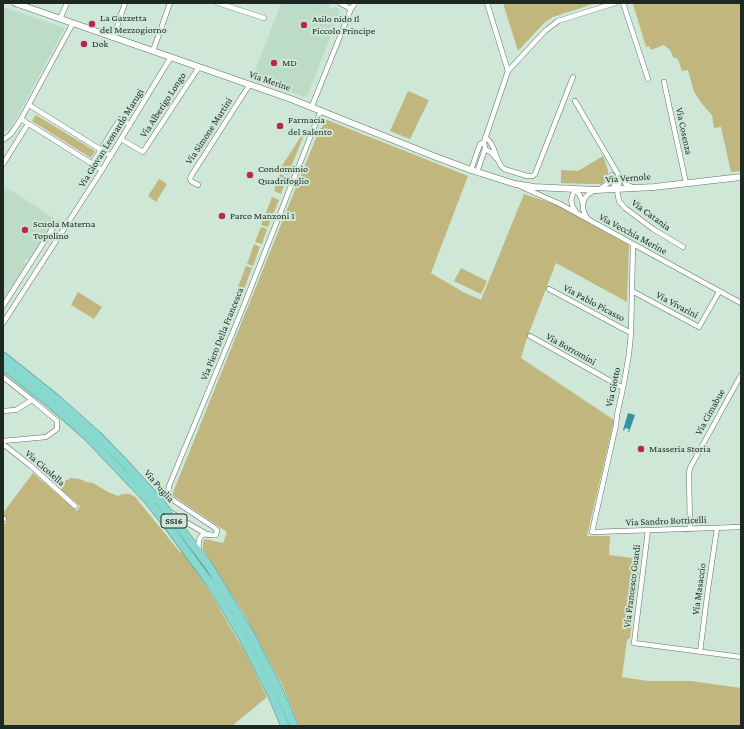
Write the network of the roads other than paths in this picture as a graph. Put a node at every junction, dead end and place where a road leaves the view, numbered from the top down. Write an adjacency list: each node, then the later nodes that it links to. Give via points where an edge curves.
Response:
1 (15, 3): 13 (main road, Via Merine)
2 (67, 3): 13 (street)
3 (126, 3): 15 (street)
4 (170, 3): 16 (street)
5 (218, 3): 12 (street)
6 (340, 3): 11 (street)
7 (355, 3): 11 (street)
8 (487, 3): 19 (street)
9 (615, 3): 19 (street, via 558,21 545,31)
10 (623, 3): 21 (street)
11 (350, 9): 26 (street)
12 (264, 18)
13 (60, 19): 14 (main road, Via Merine)
14 (73, 23): 15 (main road, Via Merine); 25 (street)
15 (113, 38): 16 (main road, Via Merine)
16 (153, 51): 17 (main road, Via Merine)
17 (171, 57): 18 (main road, Via Merine); 30 (street, Via Giovan Leonardo Marugi)
18 (199, 67): 23 (main road, Via Merine); 31 (street, Via Alberigo Longo, via 143,152)
19 (508, 71): 32 (street)
20 (573, 77): 37 (street, via 533,176 504,170)
21 (648, 79)
22 (664, 82): 46 (street, Via Cosenza)
23 (250, 84): 26 (main road, Via Merine); 48 (street, Via Simone Martini, via 191,176 191,181)
24 (575, 101): 40 (street)
25 (29, 105): 28 (street); 34 (street)
26 (312, 106): 27 (main road, Via Merine)
27 (321, 110): 42 (main road, Via Merine); 85 (street, Via Piero Della Francesca, via 169,486 170,498 217,530 216,535)
28 (21, 119): 29 (street); 33 (street, via 11,134)
29 (28, 124): 38 (street); 39 (street)
30 (130, 125): 31 (street, Via Giovan Leonardo Marugi); 34 (street, via 120,119)
31 (121, 139): 36 (street, Via Giovan Leonardo Marugi)
32 (485, 139): 35 (street); 37 (street, via 491,143); 42 (street, via 480,144)
33 (3, 140)
34 (101, 149): 36 (street); 39 (street)
35 (485, 149): 37 (street); 42 (street)
36 (111, 156): 41 (street, Via Giovan Leonardo Marugi)
37 (497, 159)
38 (3, 164)
39 (92, 164): 41 (street)
40 (613, 165): 43 (street); 44 (street)
41 (102, 170): 56 (street, Via Giovan Leonardo Marugi)
42 (474, 171): 47 (main road, Via Merine)
43 (618, 174): 49 (street, via 626,184); 52 (street)
44 (612, 175): 51 (street, via 608,183); 52 (street, Via Catania)
45 (741, 177): 46 (main road, Via Vernole)
46 (686, 183): 49 (main road, Via Vernole)
47 (516, 184): 50 (main road, Via Vernole, via 534,188); 54 (street, Via Vecchia Merine)
48 (198, 185)
49 (635, 188): 52 (main road, Via Vernole)
50 (575, 190): 51 (main road, Via Vernole); 53 (street); 54 (street, via 571,201)
51 (598, 190): 52 (main road, Via Vernole); 53 (street, via 588,195)
52 (617, 190): 58 (street, Via Catania, via 619,201 625,208)
53 (583, 204): 55 (street, via 585,214)
54 (580, 216): 55 (street, Via Vecchia Merine)
55 (591, 221): 57 (street, Via Vecchia Merine)
56 (65, 227): 59 (street, via 58,224 54,226); 60 (street, Via Giovan Leonardo Marugi)
57 (633, 244): 62 (street, Via Giotto); 63 (street, Via Vecchia Merine)
58 (683, 248)
59 (30, 264): 60 (street); 65 (street)
60 (38, 270): 66 (street, Via Giovan Leonardo Marugi)
61 (549, 289): 67 (street, Via Pablo Picasso)
62 (632, 291): 63 (street, Via Vivarini, via 699,327); 67 (street, Via Giotto)
63 (719, 292): 64 (street, Via Vecchia Merine)
64 (741, 304)
65 (3, 306)
66 (3, 323)
67 (631, 333): 73 (street, Via Giotto)
68 (530, 336): 73 (street, Via Borromini)
69 (3, 356): 78 (highway, Via Puglia / SS16, via 97,435)
70 (3, 366): 89 (highway, Via Puglia / SS16, via 86,435 169,526 210,583 242,636)
71 (741, 375): 82 (street, Via Cimabue, via 690,468)
72 (3, 378): 74 (street)
73 (623, 388): 84 (street, Via Giotto)
74 (32, 400): 75 (street, via 16,410); 76 (street, via 57,421 58,429 46,437)
75 (3, 411)
76 (3, 441)
77 (3, 444): 79 (street, Via Cicolella)
78 (160, 502): 85 (street, via 176,516); 86 (highway, Via Puglia / SS16)
79 (74, 506)
80 (741, 527): 81 (street, Via Sandro Botticelli)
81 (717, 528): 82 (street, Via Sandro Botticelli); 87 (street, Via Masaccio)
82 (690, 529): 83 (street, Via Sandro Botticelli)
83 (648, 530): 84 (street, Via Sandro Botticelli); 87 (street, Via Francesco Guardi, via 634,644)
84 (592, 532)
85 (208, 535): 86 (street, Via Piero Della Francesca, via 201,536 198,548)
86 (209, 566): 90 (highway, Via Puglia / SS16, via 249,632)
87 (700, 652): 88 (street)
88 (741, 657)
89 (285, 726)
90 (294, 726)

